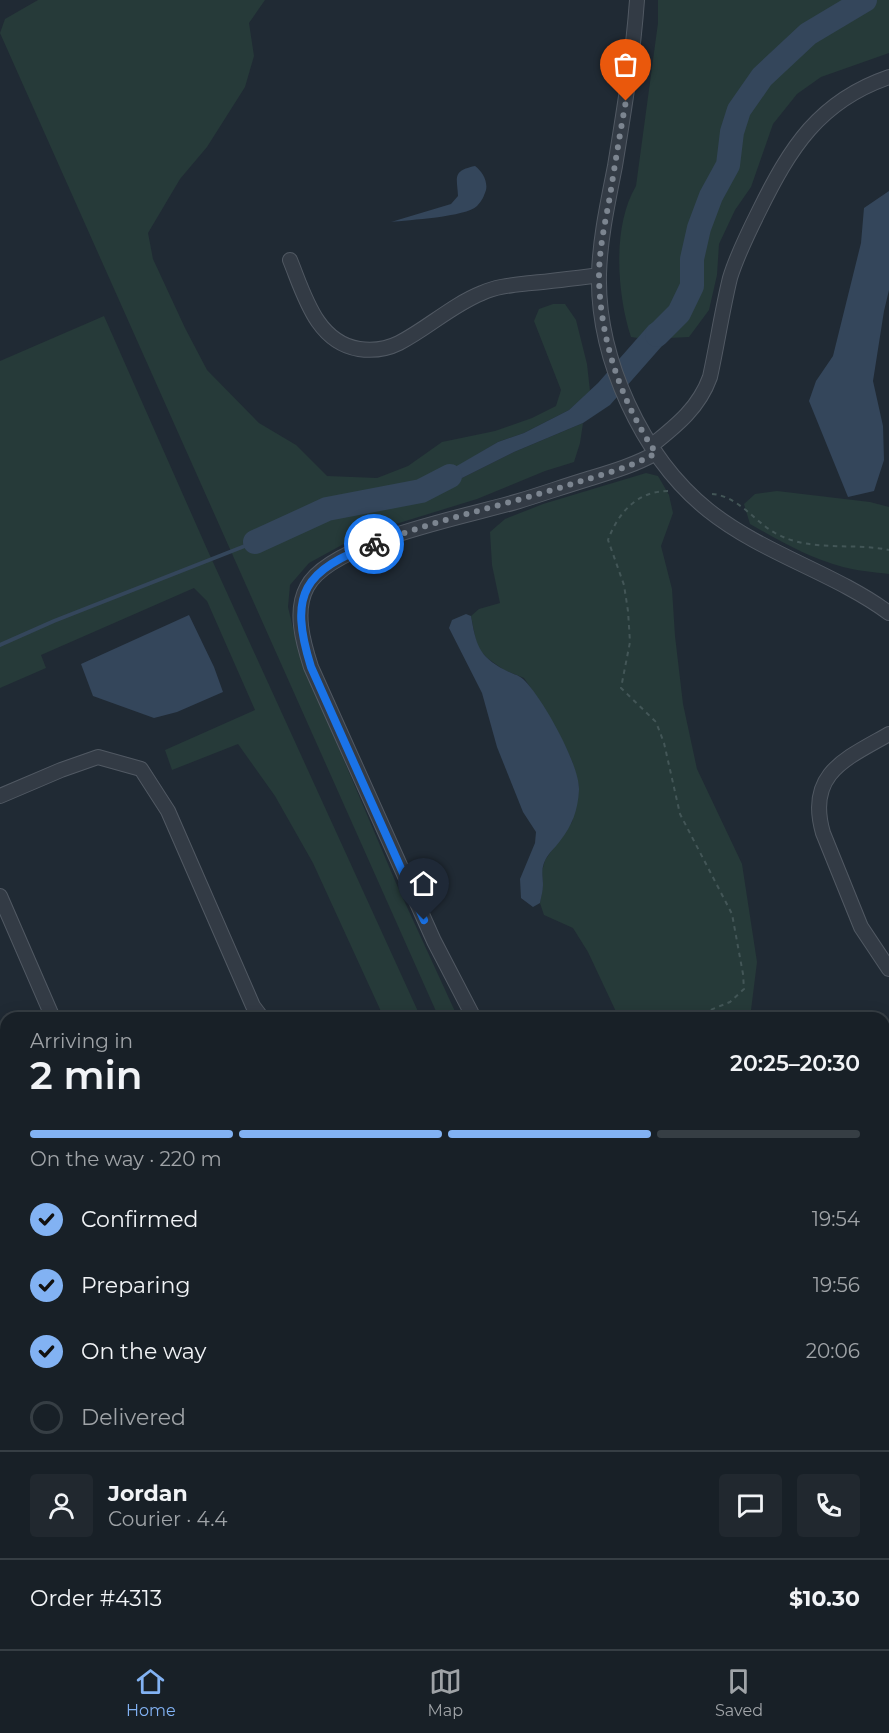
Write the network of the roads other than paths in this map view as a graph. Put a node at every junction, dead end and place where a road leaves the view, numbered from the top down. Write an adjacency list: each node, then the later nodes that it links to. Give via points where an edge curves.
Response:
1 (637, 0): 4 (street, via 630,78)
2 (889, 77): 5 (street, via 832,108 791,150 736,260 705,392)
3 (290, 260): 4 (street, via 321,327 344,344 369,350 399,343 484,292)
4 (599, 275): 5 (street, via 601,310 612,356 626,400)
5 (654, 449): 6 (street, via 690,493 738,532); 13 (street, via 630,466 517,502 418,527 364,547 322,569 303,597 302,628 311,667 434,942)
6 (889, 613)
7 (889, 734): 10 (street, via 833,769 818,805 823,833 861,927)
8 (0, 796): 12 (street, via 98,757 141,769 168,811)
9 (0, 896): 11 (street)
10 (889, 969)
11 (50, 1012)
12 (258, 1012)
13 (471, 1012)

